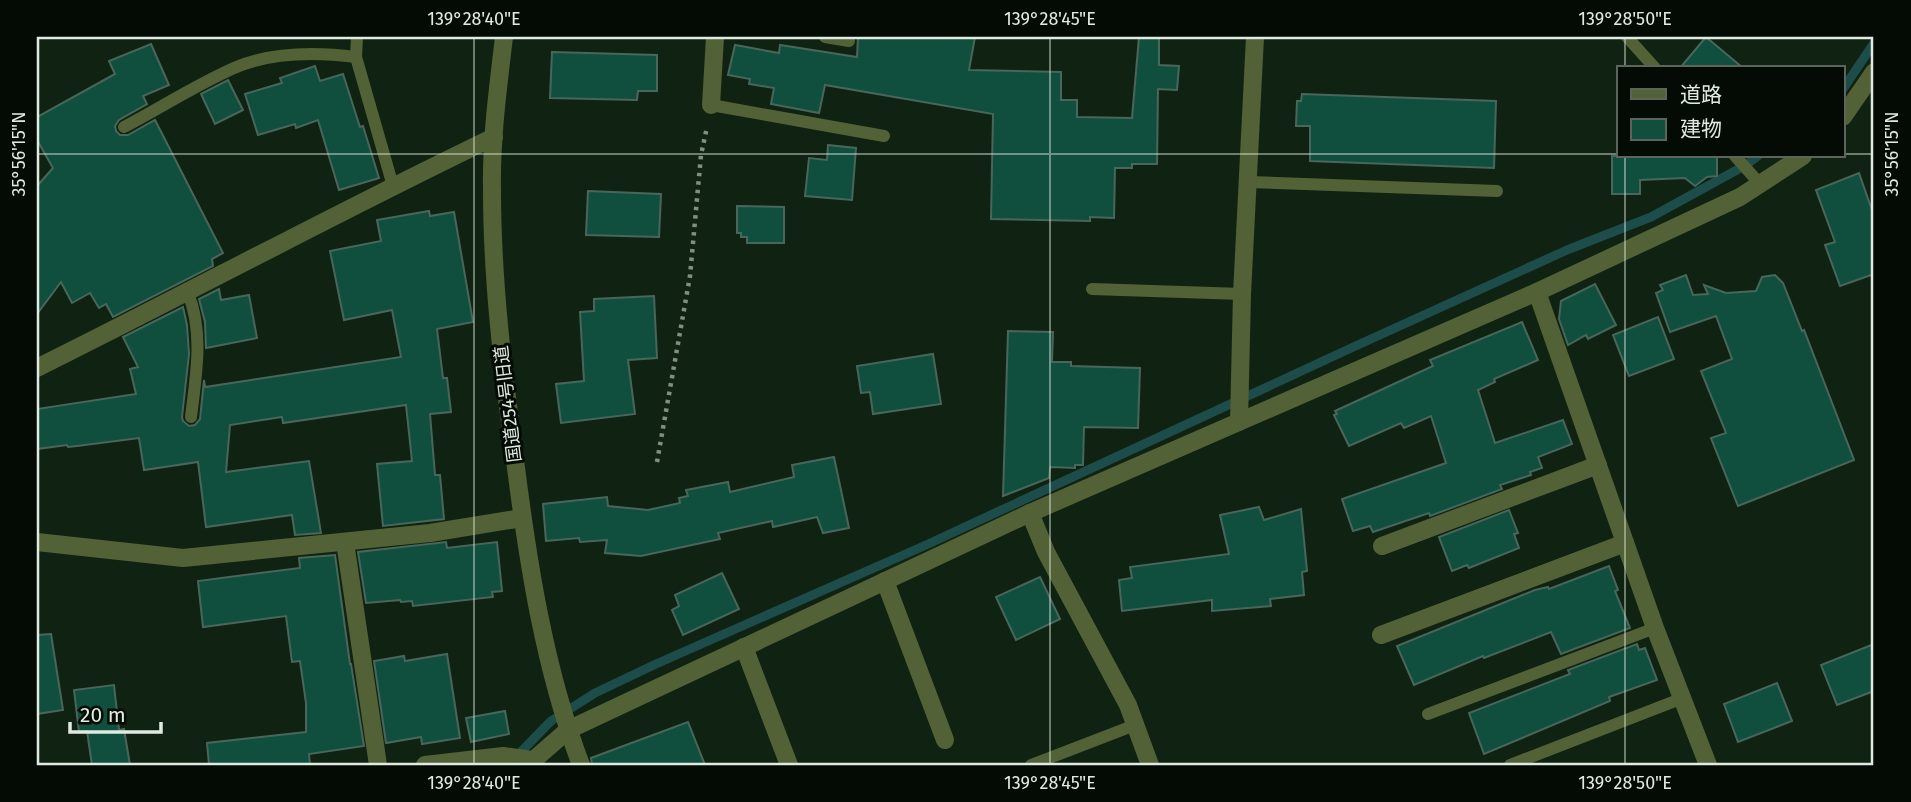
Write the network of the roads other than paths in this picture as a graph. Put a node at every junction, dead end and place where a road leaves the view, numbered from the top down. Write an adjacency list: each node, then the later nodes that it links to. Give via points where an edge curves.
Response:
1 (357, 37): 8 (lane)
2 (504, 37): 15 (street, 国道254号旧道)
3 (715, 37): 11 (street)
4 (825, 37): 5 (lane, via 849,41)
5 (849, 37)
6 (1255, 37): 18 (street)
7 (1626, 37): 9 (lane)
8 (356, 57): 13 (lane, via 320,52 235,68); 20 (lane)
9 (1653, 66)
10 (1874, 72): 12 (street)
11 (711, 105): 14 (lane)
12 (1844, 116)
13 (124, 127)
14 (884, 136)
15 (494, 137): 20 (street); 31 (street, 国道254号旧道, via 493,260)
16 (1737, 158): 19 (lane)
17 (1800, 158): 19 (street)
18 (1249, 182): 21 (lane); 25 (street)
19 (1761, 185): 23 (street)
20 (393, 186): 24 (street)
21 (1497, 191)
22 (1092, 289): 25 (lane)
23 (1537, 292): 28 (street); 29 (street)
24 (188, 293): 26 (street); 27 (lane, via 195,310 199,350)
25 (1242, 294): 28 (street)
26 (37, 368)
27 (191, 417)
28 (1239, 422): 30 (street)
29 (1598, 465): 34 (street); 35 (street)
30 (1030, 513): 36 (street); 42 (street)
31 (522, 518): 33 (street); 43 (street, 国道254号旧道, via 541,628)
32 (37, 542): 33 (street, via 184,558)
33 (345, 542): 46 (street)
34 (1625, 543): 37 (street); 38 (street)
35 (1382, 546)
36 (885, 581): 39 (street); 44 (street)
37 (1655, 628): 40 (street); 41 (lane)
38 (1381, 635)
39 (744, 647): 43 (street); 49 (street)
40 (1683, 698): 52 (lane); 53 (street)
41 (1428, 714)
42 (1135, 725): 50 (lane); 51 (street)
43 (568, 730): 45 (street); 48 (street, 国道254号旧道)
44 (945, 740)
45 (530, 763): 47 (street, via 502,756)
46 (378, 765)
47 (425, 765)
48 (581, 765)
49 (789, 765)
50 (1031, 765)
51 (1150, 765)
52 (1510, 765)
53 (1708, 765)

